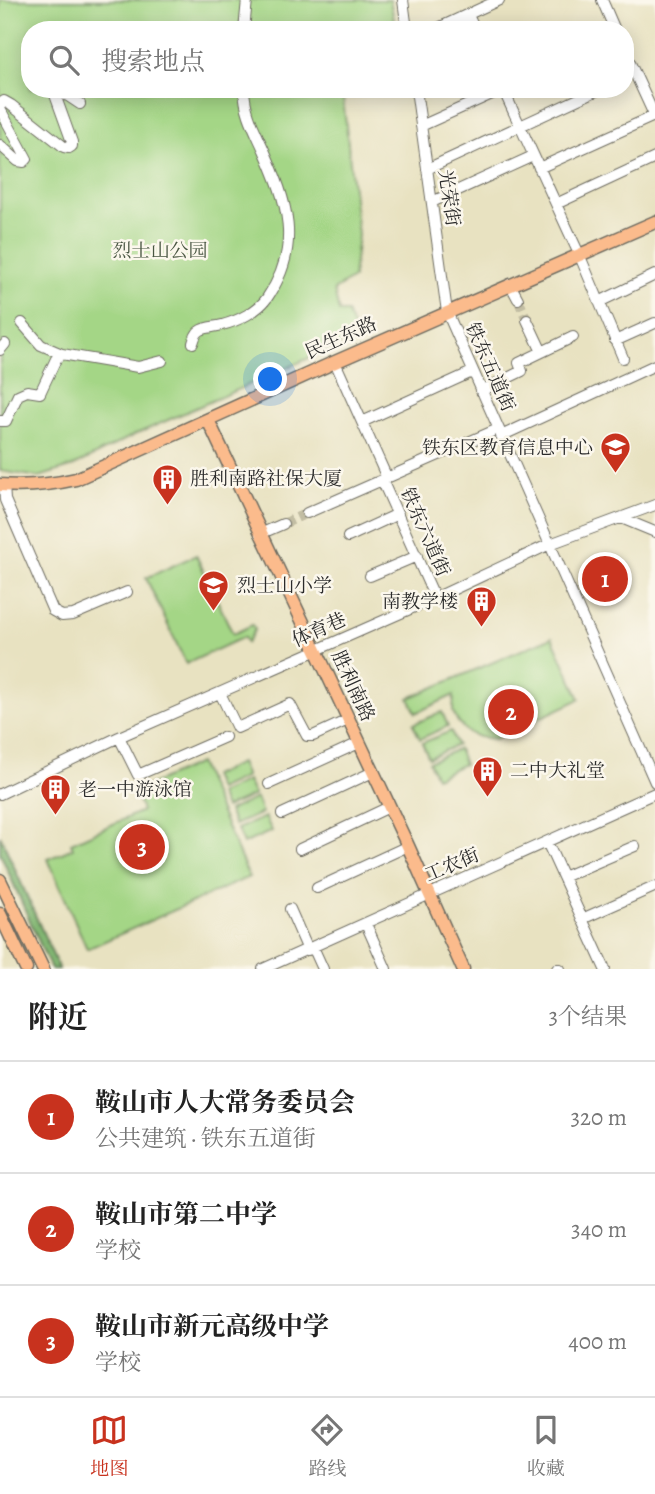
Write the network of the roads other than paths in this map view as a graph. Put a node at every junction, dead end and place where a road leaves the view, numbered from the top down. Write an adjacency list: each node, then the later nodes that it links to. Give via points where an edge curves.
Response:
1 (247, 0): 6 (street)
2 (403, 0): 7 (street)
3 (499, 0): 5 (street)
4 (601, 0): 10 (street)
5 (468, 15): 8 (street); 9 (street)
6 (245, 21)
7 (406, 21)
8 (454, 21)
9 (471, 21)
10 (611, 21)
11 (634, 82): 22 (street)
12 (56, 98): 19 (street, via 72,142 69,148 11,104)
13 (71, 98): 20 (street)
14 (244, 98): 44 (street, via 288,215 288,244 282,270 266,300 245,317 202,329)
15 (417, 98): 24 (street, 光荣街)
16 (483, 98): 24 (street)
17 (507, 98): 23 (street)
18 (580, 98): 23 (street)
19 (0, 104)
20 (80, 104)
21 (0, 109): 25 (street, via 27,159 18,161)
22 (655, 116): 28 (street)
23 (519, 125): 26 (street); 29 (street)
24 (421, 126): 29 (street, 光荣街)
25 (0, 145)
26 (533, 156): 28 (street); 30 (street)
27 (655, 158): 31 (street)
28 (539, 168): 31 (street)
29 (427, 169): 30 (street, 光荣街)
30 (432, 202): 38 (street, 光荣街)
31 (556, 204): 33 (street)
32 (655, 222): 33 (main road, 民生东路)
33 (579, 254): 35 (main road, 民生东路); 37 (street)
34 (655, 275): 37 (street)
35 (510, 284): 36 (street); 38 (main road, 民生东路)
36 (518, 299)
37 (599, 302): 43 (street)
38 (447, 312): 49 (main road, 民生东路); 51 (street, 铁东五道街)
39 (527, 320): 45 (street)
40 (22, 323): 46 (street, via 41,345)
41 (655, 323): 43 (street)
42 (573, 337): 45 (street)
43 (615, 341): 47 (street)
44 (193, 343)
45 (542, 352): 52 (street, via 519,363 522,371)
46 (62, 354): 48 (street, via 138,367); 54 (street, via 40,394 27,391 18,395 6,421)
47 (623, 358)
48 (162, 361)
49 (335, 362): 53 (main road, 民生东路); 55 (street, 铁东六道街)
50 (655, 365): 56 (street)
51 (472, 372): 52 (street, 铁东五道街); 55 (street)
52 (481, 391): 56 (street, 铁东五道街)
53 (208, 420): 58 (main road, 民生东路, via 76,479 39,486); 65 (main road, 胜利南路)
54 (0, 421)
55 (362, 422): 57 (street, 铁东六道街)
56 (500, 432): 57 (street); 67 (street, 铁东五道街)
57 (385, 479): 60 (street); 61 (street, 铁东六道街)
58 (2, 485): 70 (street, via 53,611 74,615)
59 (655, 505): 62 (street, 体育巷)
60 (307, 513)
61 (398, 514): 66 (street); 68 (street, 铁东六道街)
62 (621, 518): 64 (street); 67 (street, 体育巷)
63 (283, 524): 65 (street)
64 (655, 532)
65 (260, 534): 72 (main road, 胜利南路)
66 (348, 537)
67 (550, 544): 71 (street, 体育巷); 79 (street, 铁东五道街)
68 (417, 556): 69 (street); 71 (street, 铁东六道街)
69 (370, 576)
70 (127, 592)
71 (435, 598): 72 (street, 体育巷)
72 (316, 651): 73 (street, 体育巷); 74 (main road, 胜利南路)
73 (220, 693): 74 (street, via 237,728 290,704 307,736); 75 (street, 体育巷)
74 (348, 720): 77 (main road, 胜利南路)
75 (119, 737): 76 (street, via 138,775); 82 (street, 体育巷)
76 (225, 737)
77 (359, 743): 78 (main road, 胜利南路); 80 (street)
78 (373, 772): 83 (main road, 胜利南路); 84 (street)
79 (655, 782)
80 (269, 784)
81 (655, 793): 85 (street, 工农街)
82 (0, 794)
83 (388, 807): 86 (main road, 胜利南路); 88 (street)
84 (282, 814)
85 (547, 842): 89 (street); 93 (street, 工农街)
86 (408, 846): 92 (street); 93 (main road, 胜利南路)
87 (635, 846): 89 (street)
88 (300, 849)
89 (563, 877): 96 (street)
90 (0, 880): 100 (main road)
91 (654, 887): 96 (street)
92 (317, 888)
93 (430, 894): 97 (street, 工农街); 104 (main road, 胜利南路)
94 (290, 909): 98 (street)
95 (0, 914): 99 (main road)
96 (582, 919): 105 (street)
97 (366, 924): 98 (street, 工农街); 103 (street)
98 (311, 948): 101 (street, 工农街); 102 (street)
99 (26, 969)
100 (43, 969)
101 (264, 969)
102 (323, 969)
103 (386, 969)
104 (463, 969)
105 (605, 969)

